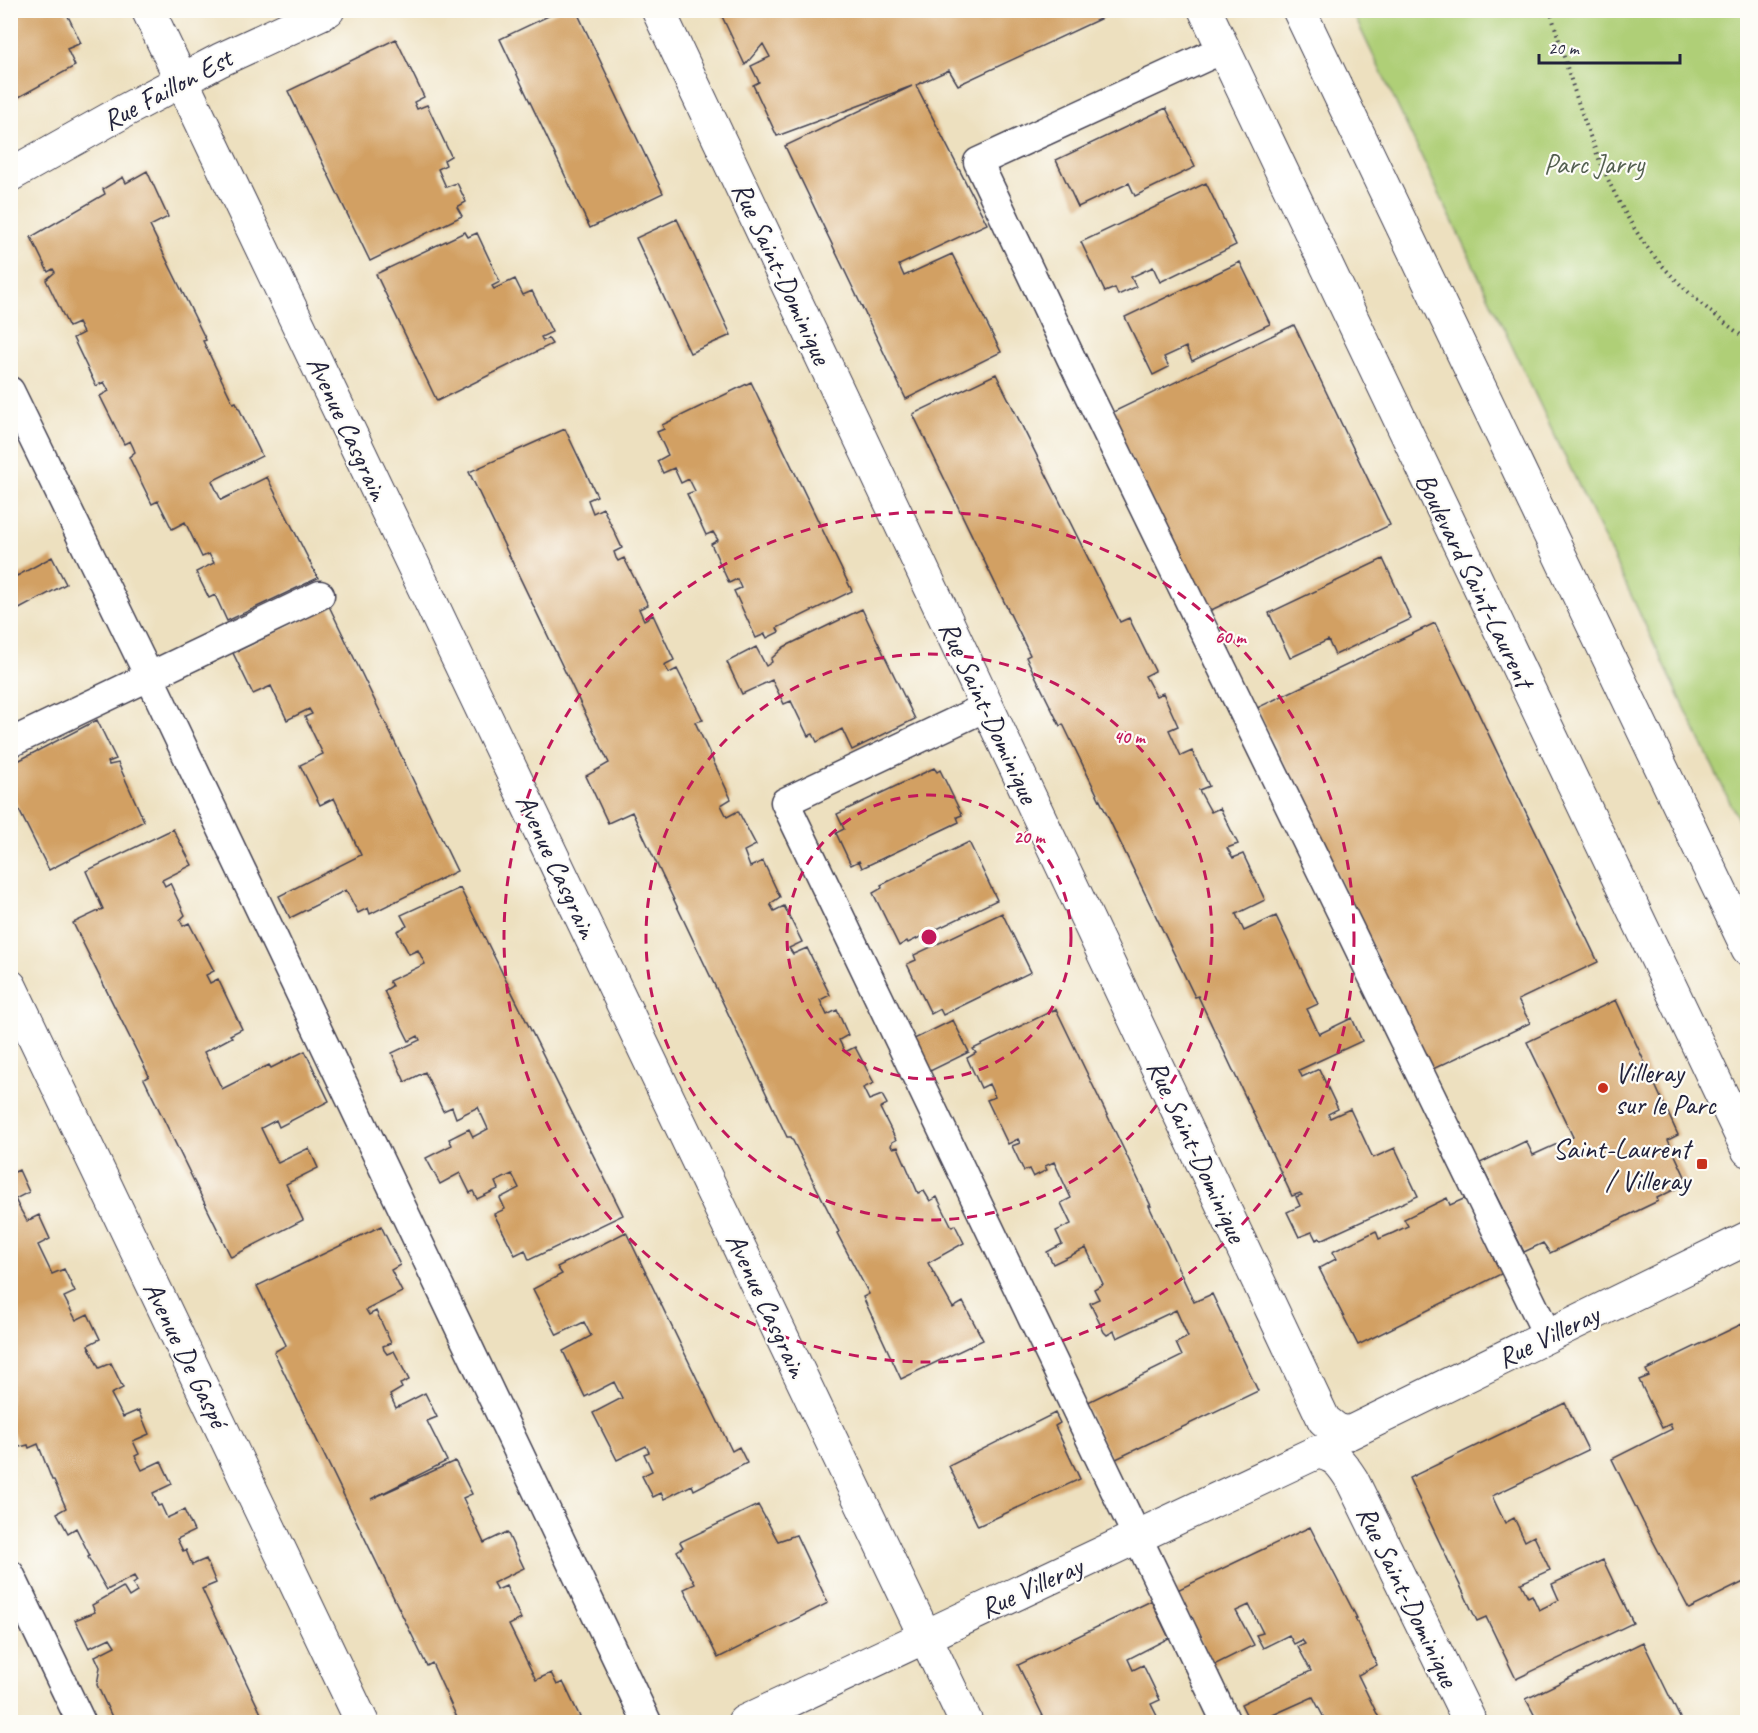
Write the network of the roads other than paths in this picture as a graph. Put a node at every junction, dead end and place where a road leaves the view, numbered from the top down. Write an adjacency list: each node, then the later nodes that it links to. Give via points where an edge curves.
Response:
1 (148, 10): 7 (street, Avenue Casgrain)
2 (328, 10): 7 (street, Rue Faillon Est)
3 (658, 10): 12 (street, Rue Saint-Dominique)
4 (1205, 10): 6 (street, Boulevard Saint-Laurent)
5 (1299, 10): 14 (street)
6 (1223, 49): 16 (street, Boulevard Saint-Laurent); 18 (lane, via 978,162)
7 (182, 80): 8 (street, Rue Faillon Est); 23 (street, Avenue Casgrain)
8 (10, 175)
9 (10, 391): 11 (lane)
10 (320, 595): 11 (lane)
11 (149, 676): 13 (lane); 26 (lane)
12 (986, 707): 19 (street, Rue Saint-Dominique, via 1324,1420); 21 (lane, via 785,802)
13 (10, 743)
14 (1748, 949)
15 (10, 986): 25 (street, Avenue De Gaspé)
16 (1748, 1150)
17 (1748, 1238): 18 (street, Rue Villeray)
18 (1548, 1336): 19 (street, Rue Villeray)
19 (1349, 1433)
20 (1317, 1452): 21 (street, Rue Villeray); 30 (street, Rue Saint-Dominique, via 1339,1460 1352,1480)
21 (1138, 1536): 23 (street, Rue Villeray); 29 (lane)
22 (10, 1575): 24 (lane)
23 (925, 1637): 27 (street, Rue Villeray); 28 (street, Avenue Casgrain)
24 (81, 1722)
25 (362, 1722)
26 (647, 1722)
27 (744, 1722)
28 (966, 1722)
29 (1226, 1722)
30 (1470, 1722)

